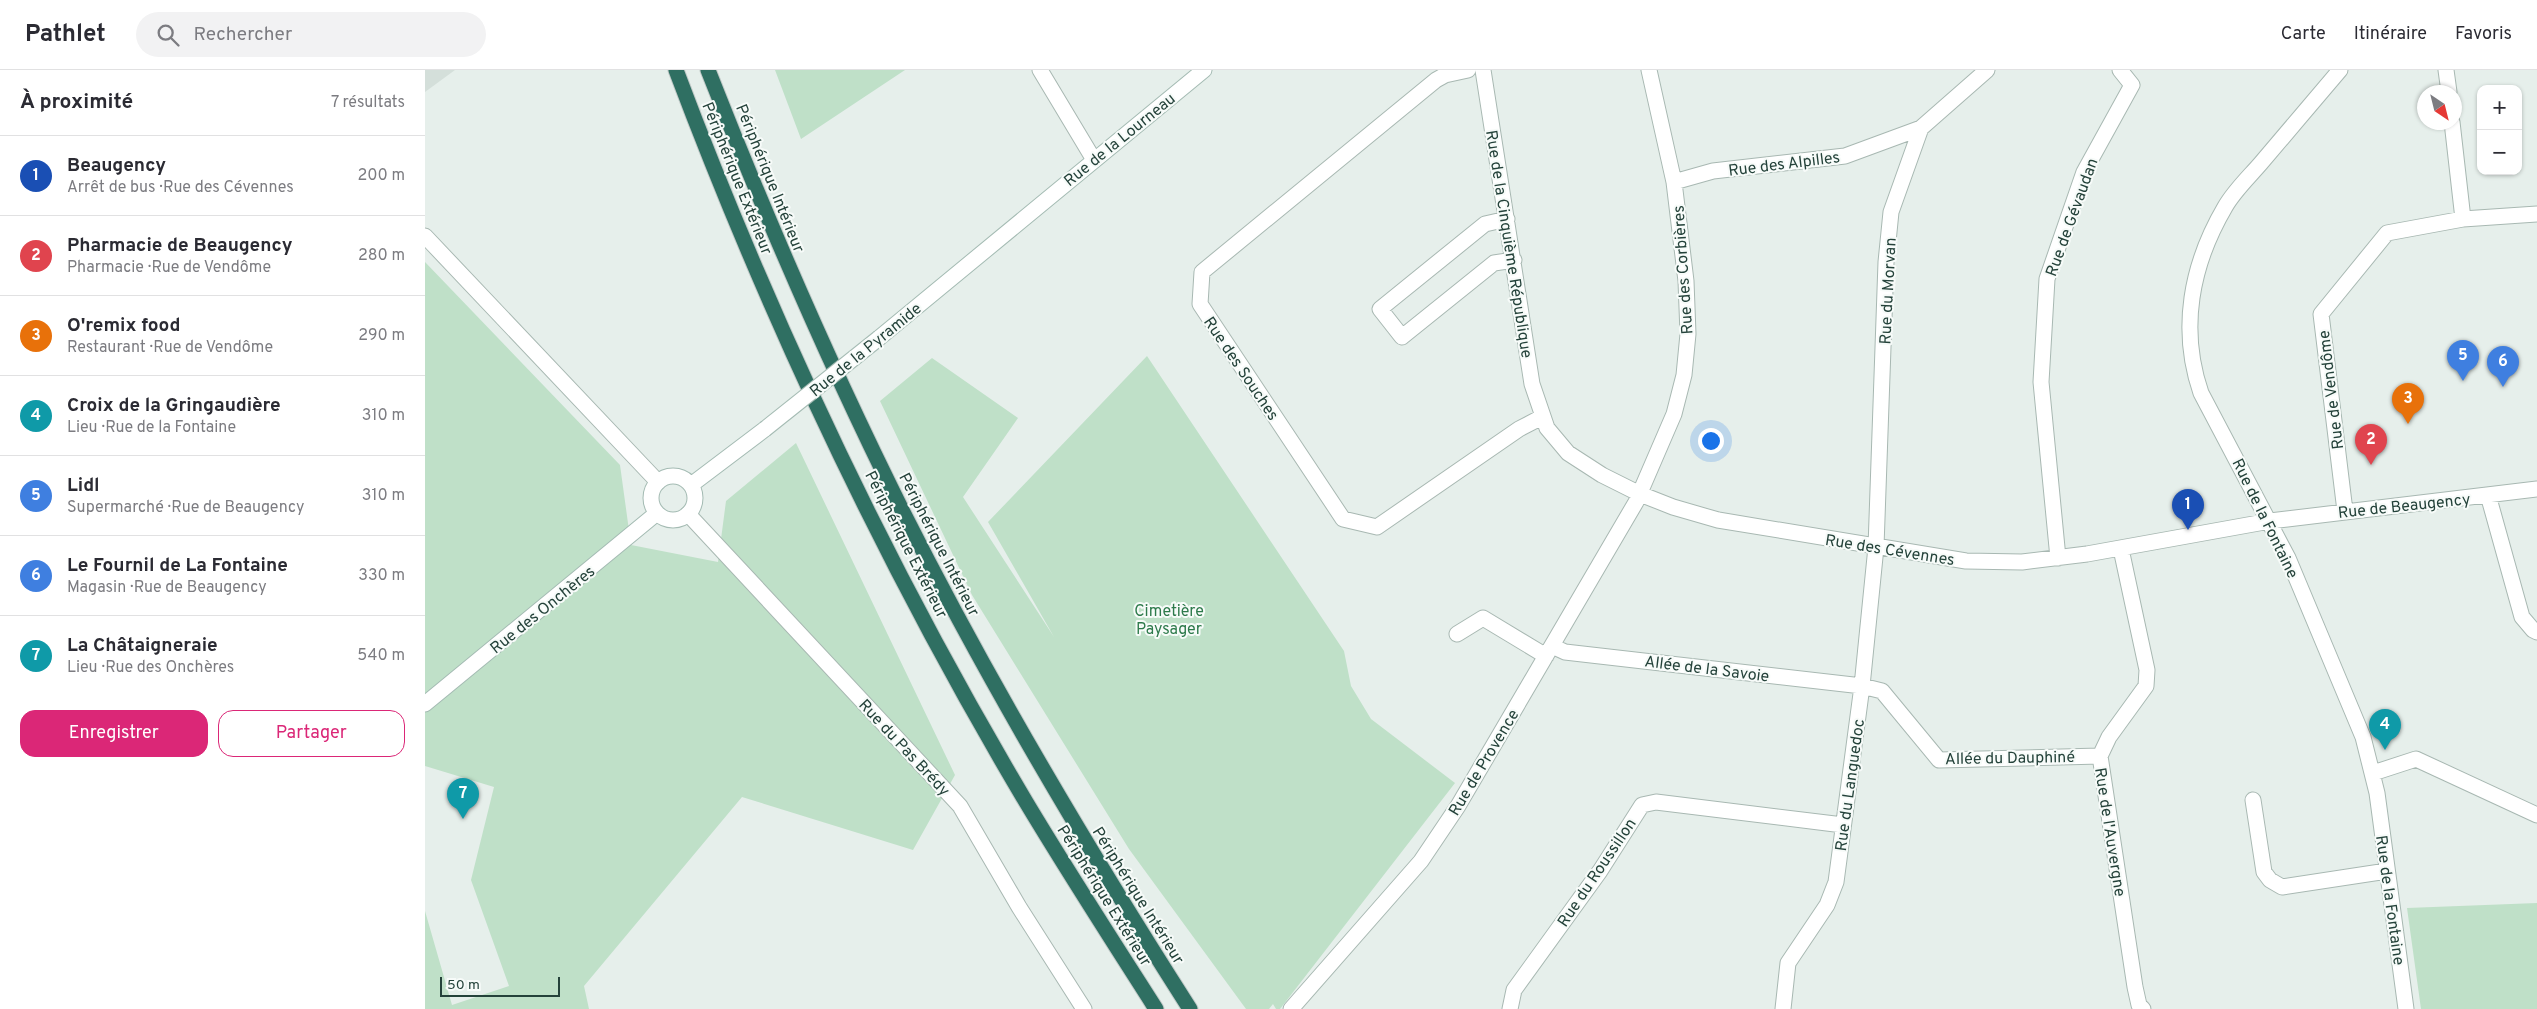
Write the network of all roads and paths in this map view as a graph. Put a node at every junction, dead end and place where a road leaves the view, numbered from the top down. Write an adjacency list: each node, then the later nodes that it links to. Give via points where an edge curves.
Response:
1 (676, 70): 49 (highway, Périphérique Extérieur, via 773,309 879,531 1025,800)
2 (708, 70): 50 (highway, Périphérique Intérieur, via 811,318 911,528 1058,796)
3 (1040, 70): 15 (street)
4 (1203, 70): 15 (street, Rue de la Lourneau)
5 (1469, 70): 23 (street, Rue des Souches, via 1436,80 1202,272 1200,304 1343,519 1377,527 1519,429)
6 (1483, 70): 20 (street, Rue de la Cinquième République)
7 (1649, 70): 16 (street, Rue des Corbières)
8 (1987, 70): 13 (street, Rue du Morvan)
9 (2120, 70): 35 (street, Rue de Gévaudan, via 2132,85 2084,172 2047,279 2041,382)
10 (2340, 70): 32 (street, Rue de la Fontaine, via 2226,205 2200,262 2189,314 2193,370 2201,393)
11 (2446, 70): 12 (street)
12 (2448, 85)
13 (1921, 128): 16 (street, Rue des Alpilles, via 1845,156 1713,171); 33 (street, Rue du Morvan, via 1891,212 1886,262)
14 (2453, 130): 19 (street)
15 (1094, 160): 17 (street, Rue de la Lourneau)
16 (1674, 182): 27 (street, Rue des Corbières, via 1686,281 1688,334 1684,374 1674,414)
17 (1036, 209): 25 (street, Rue de la Pyramide, bridge, via 879,338)
18 (2537, 214): 19 (street, Rue de Vendôme)
19 (2463, 218): 29 (street, Rue de Vendôme, via 2387,233 2321,314)
20 (1507, 219): 22 (street, Rue de la Cinquième République); 22 (street, via 1485,224 1380,309 1402,336 1494,263)
21 (425, 236): 24 (street)
22 (1514, 260): 23 (street, Rue de la Cinquième République, via 1532,384)
23 (1542, 417): 27 (street, Rue des Cévennes, via 1568,453)
24 (658, 482): 25 (street, via 677,476); 30 (street, via 651,497)
25 (691, 485): 31 (street, via 695,497)
26 (2537, 489): 28 (street, Rue de Beaugency)
27 (1640, 494): 33 (street, Rue des Cévennes, via 1718,520); 38 (street, Rue de Provence)
28 (2488, 495): 29 (street, Rue de Beaugency); 36 (street, via 2522,617)
29 (2345, 511): 32 (street, Rue de Beaugency)
30 (657, 514): 31 (street, via 672,520); 40 (street, Rue des Onchères)
31 (688, 514): 48 (street, Rue du Pas Brédy, via 960,806)
32 (2271, 521): 34 (street, Rue des Cévennes); 42 (street, Rue de la Fontaine, via 2363,737)
33 (1876, 547): 35 (street, Rue des Cévennes, via 1966,560 2022,562); 39 (street, Rue du Languedoc)
34 (2121, 549): 35 (street, Rue des Cévennes); 41 (street, Rue de l'Auvergne, via 2147,670 2146,686)
35 (2058, 558)
36 (2537, 632)
37 (1457, 634): 38 (street, Allée de la Savoie, via 1483,618)
38 (1549, 651): 39 (street, Allée de la Savoie); 47 (street, Rue de Provence, via 1462,799 1421,861)
39 (1862, 686): 41 (street, Allée du Dauphiné, via 1881,691 1939,760); 45 (street, Rue du Languedoc)
40 (425, 704)
41 (2099, 756): 53 (street, Rue de l'Auvergne, via 2135,987)
42 (2373, 773): 44 (street, via 2416,759); 46 (street, Rue de la Fontaine)
43 (2253, 800): 46 (street, via 2264,872 2270,880 2283,887)
44 (2537, 816)
45 (1843, 825): 51 (street, Rue du Roussillon, via 1657,802 1642,805 1600,871 1514,990); 52 (street, Rue du Languedoc, via 1836,882 1827,904 1787,963)
46 (2387, 872): 54 (street, Rue de la Fontaine)
47 (1292, 1007)
48 (1084, 1009)
49 (1156, 1009)
50 (1190, 1009)
51 (1510, 1009)
52 (1783, 1009)
53 (2143, 1009)
54 (2406, 1009)

